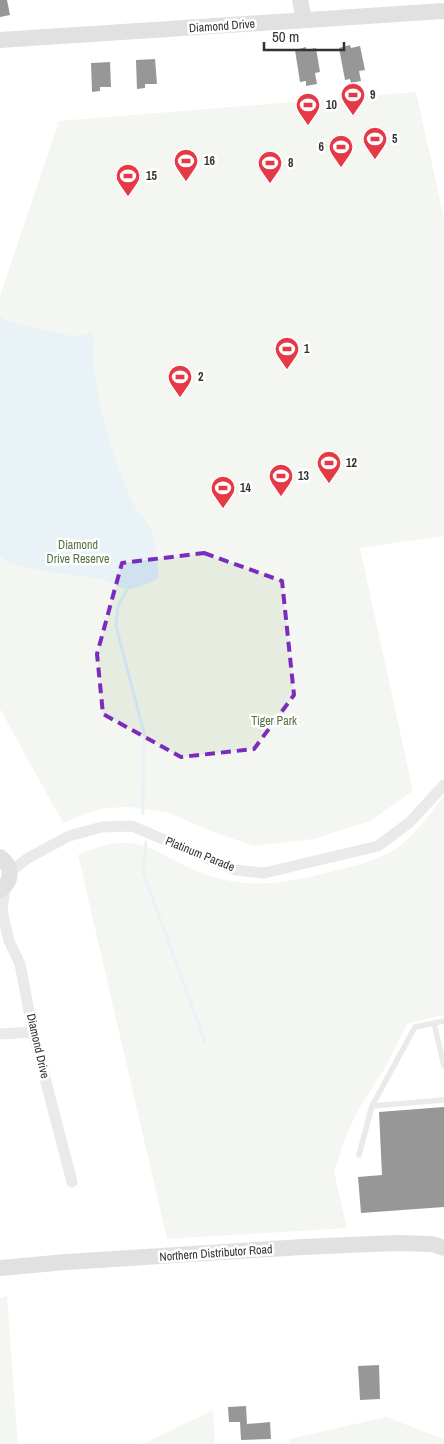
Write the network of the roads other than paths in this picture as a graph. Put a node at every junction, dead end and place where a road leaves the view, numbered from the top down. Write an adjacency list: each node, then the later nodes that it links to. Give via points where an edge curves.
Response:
1 (300, 0): 3 (street)
2 (444, 11): 3 (street, Diamond Drive)
3 (304, 20): 4 (street, Diamond Drive)
4 (0, 40)
5 (444, 786): 6 (street, Platinum Parade, via 410,822 378,846 264,873 235,870 132,826 102,827 69,836)
6 (4, 873): 7 (street, Diamond Drive)
7 (1, 909): 10 (street, Diamond Drive, via 9,941 20,964)
8 (444, 1021): 9 (lane)
9 (434, 1023): 12 (lane); 14 (lane, via 414,1027)
10 (33, 1032): 11 (street); 16 (street, Diamond Drive)
11 (0, 1034)
12 (444, 1066)
13 (444, 1100): 14 (lane)
14 (372, 1106): 15 (lane)
15 (359, 1155)
16 (72, 1182)
17 (440, 1243): 18 (street, Northern Distributor Road, via 332,1246)
18 (0, 1268)

